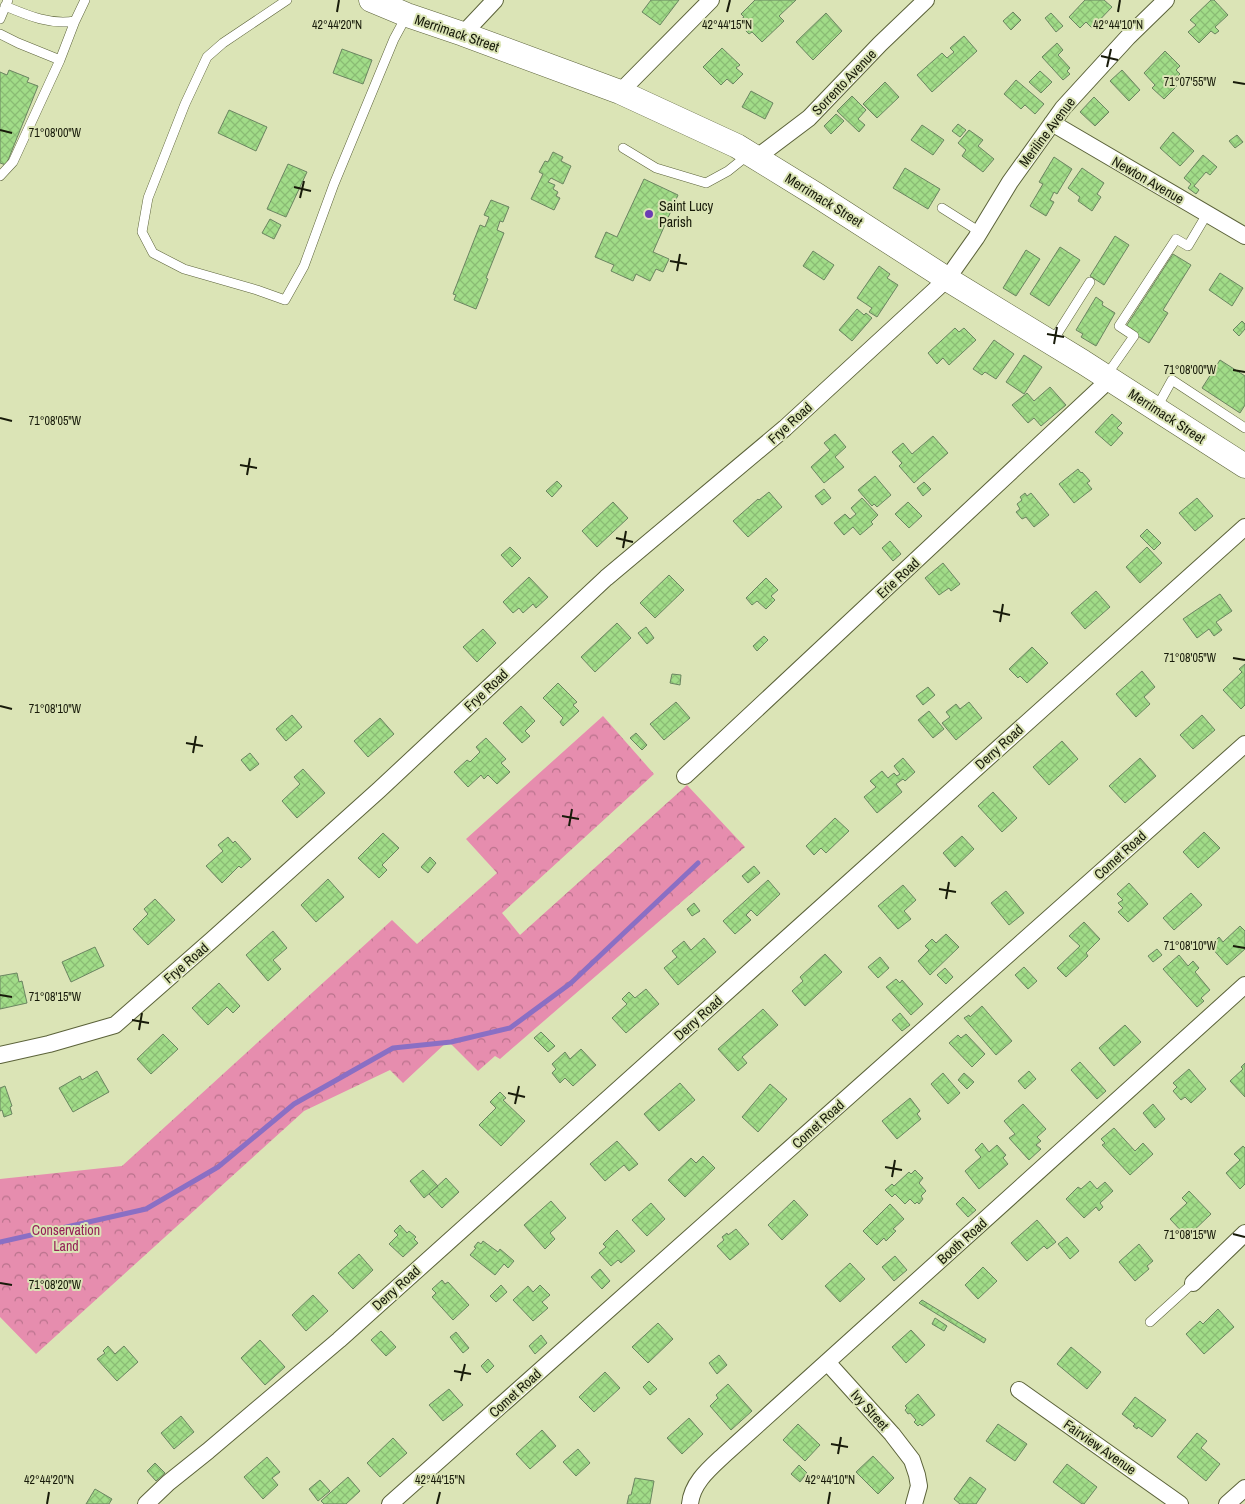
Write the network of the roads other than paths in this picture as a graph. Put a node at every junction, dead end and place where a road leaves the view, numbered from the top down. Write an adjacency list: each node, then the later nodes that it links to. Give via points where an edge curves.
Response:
1 (85, 0): 11 (lane)
2 (287, 0): 9 (lane, via 223,42 207,57 148,198 142,232 153,253 184,268 285,300 304,266 334,184 390,48)
3 (371, 0): 9 (main road, Merrimack Street)
4 (495, 0): 13 (street)
5 (711, 0): 15 (street)
6 (926, 0): 18 (street, Sorrento Avenue, via 809,118)
7 (1166, 0): 16 (street, Meriline Avenue, via 1128,37)
8 (7, 3): 10 (lane); 11 (lane, via 37,19 63,23)
9 (407, 15): 13 (main road, Merrimack Street)
10 (0, 19)
11 (75, 21): 14 (lane)
12 (0, 34): 14 (lane)
13 (464, 34): 15 (main road, Merrimack Street)
14 (60, 60): 19 (lane, via 13,162)
15 (620, 92): 18 (main road, Merrimack Street)
16 (1052, 123): 21 (street, Newton Avenue); 22 (street, Meriline Avenue, via 1010,182)
17 (623, 148): 18 (lane, via 656,168 706,183)
18 (753, 156): 24 (main road, Merrimack Street)
19 (0, 176)
20 (942, 208): 22 (lane)
21 (1207, 214): 23 (street, Newton Avenue); 27 (lane, via 1188,246 1176,239 1119,326 1134,336)
22 (980, 232): 24 (street, Meriline Avenue)
23 (1245, 236)
24 (947, 279): 26 (main road, Merrimack Street); 35 (street, Frye Road, via 785,428 606,578 385,784 115,1025)
25 (1090, 282): 26 (lane)
26 (1052, 343): 27 (main road, Merrimack Street)
27 (1108, 378): 28 (main road, Merrimack Street); 33 (street, Erie Road)
28 (1156, 408): 29 (lane, via 1172,380); 30 (main road, Merrimack Street)
29 (1245, 428)
30 (1245, 466)
31 (1245, 527): 42 (street, Derry Road, via 346,1333)
32 (1245, 744): 43 (street, Comet Road)
33 (685, 776)
34 (1245, 985): 39 (street, Booth Road)
35 (0, 1055)
36 (1245, 1233): 37 (street)
37 (1193, 1283): 38 (lane)
38 (1150, 1322)
39 (827, 1362): 44 (street, Booth Road, via 708,1470 697,1483); 45 (street, Ivy Street, via 912,1460 919,1486)
40 (1019, 1390): 46 (street, Fairview Avenue)
41 (1245, 1488): 47 (street)
42 (146, 1504)
43 (390, 1504)
44 (690, 1504)
45 (914, 1504)
46 (1180, 1504)
47 (1228, 1504)

